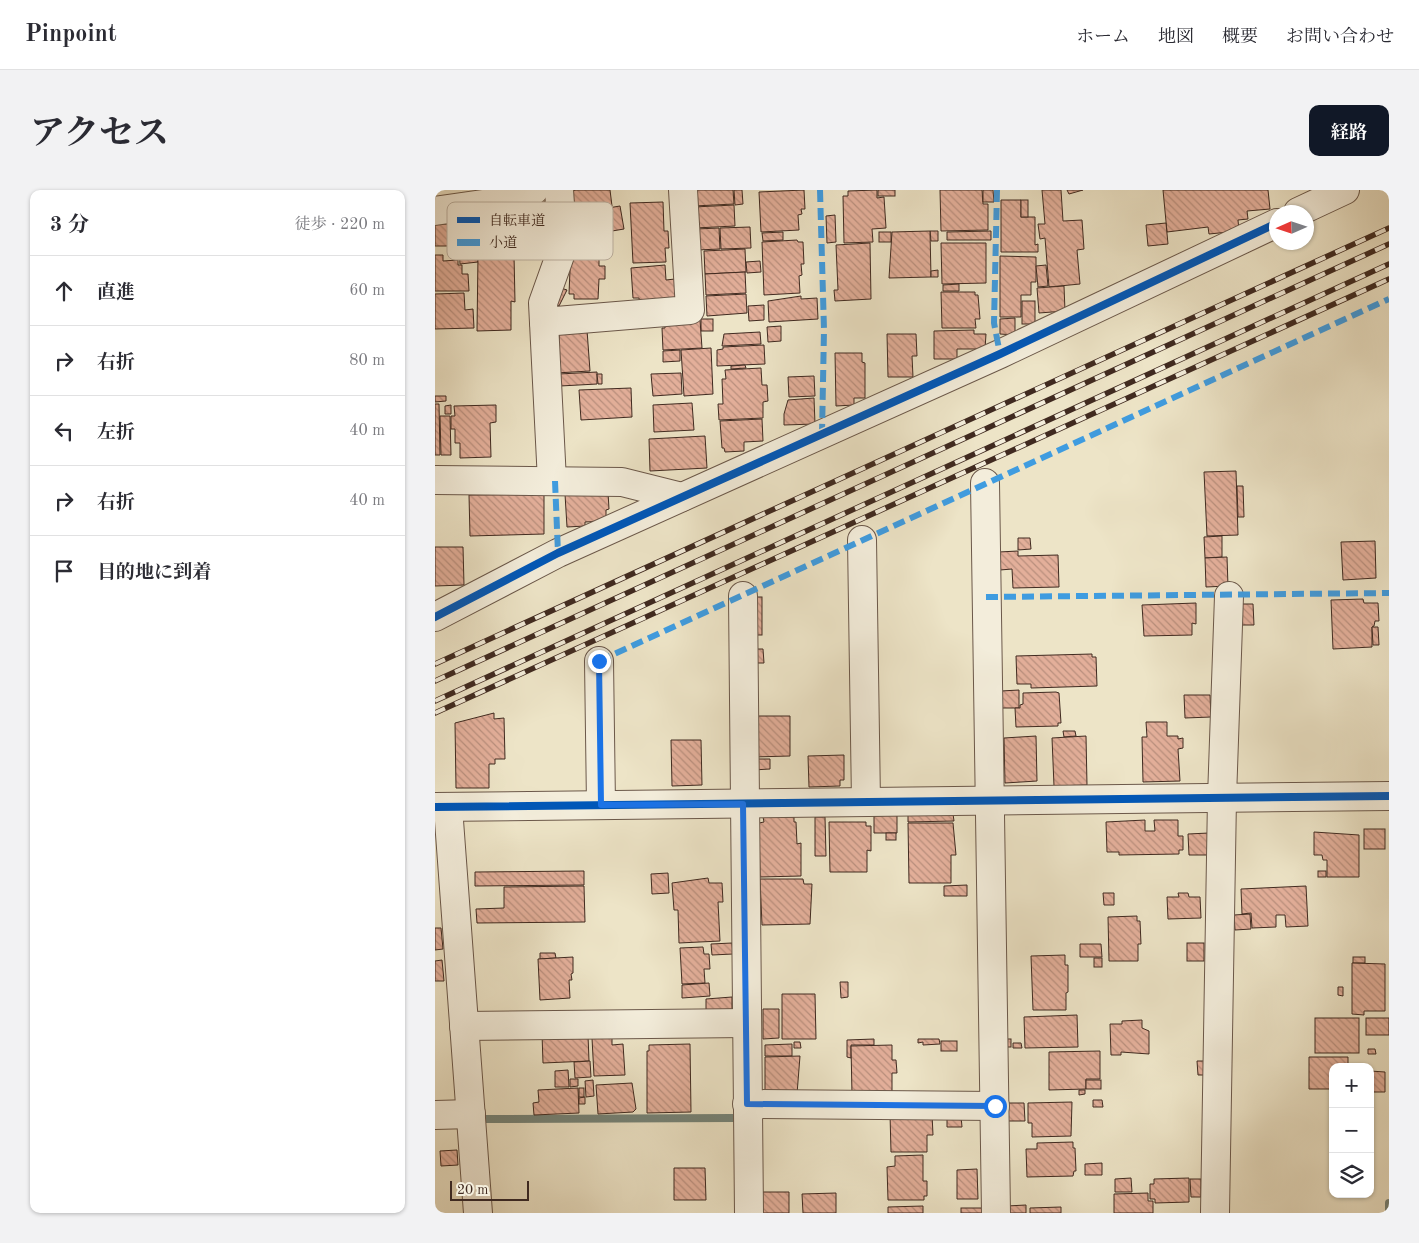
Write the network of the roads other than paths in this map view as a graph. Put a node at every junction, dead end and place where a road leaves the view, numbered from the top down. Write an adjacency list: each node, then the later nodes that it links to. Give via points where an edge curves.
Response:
1 (534, 190): 4 (street)
2 (683, 190): 8 (street, via 690,310)
3 (1345, 190): 5 (street)
4 (497, 202)
5 (1313, 205)
6 (1269, 226): 12 (street, via 1000,354)
7 (558, 260): 8 (street, via 543,303)
8 (544, 322): 10 (street)
9 (435, 480): 10 (street)
10 (553, 481): 12 (street, via 622,482)
11 (985, 483): 20 (street)
12 (682, 497): 16 (street, via 557,553)
13 (862, 540): 21 (street)
14 (743, 596): 22 (street)
15 (1229, 596): 19 (street)
16 (435, 617)
17 (599, 661): 23 (street)
18 (1389, 796): 19 (street)
19 (1222, 798): 20 (street); 34 (street)
20 (989, 801): 21 (street); 28 (street)
21 (866, 802): 22 (street)
22 (743, 804): 23 (street); 25 (street)
23 (601, 805): 24 (street)
24 (441, 807): 26 (street)
25 (746, 1023): 26 (street); 27 (street)
26 (464, 1026): 29 (street)
27 (747, 1104): 28 (street); 32 (street)
28 (995, 1106): 33 (street)
29 (471, 1114): 30 (street); 31 (street)
30 (435, 1115)
31 (478, 1213)
32 (749, 1213)
33 (996, 1213)
34 (1215, 1213)

